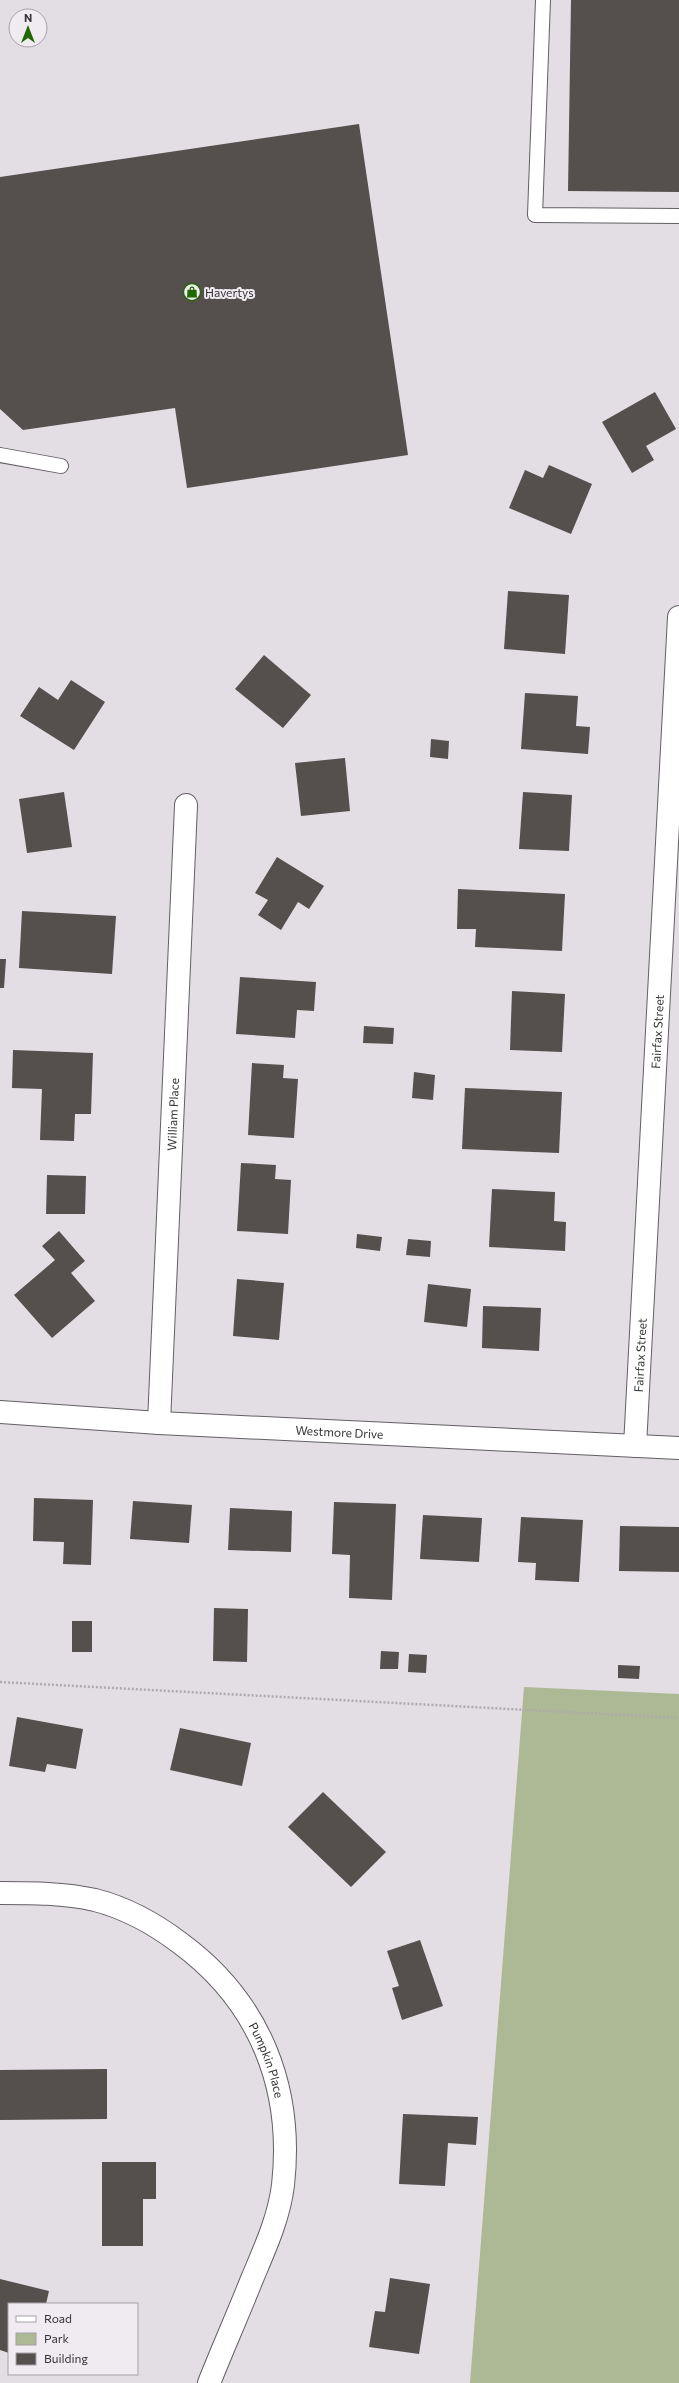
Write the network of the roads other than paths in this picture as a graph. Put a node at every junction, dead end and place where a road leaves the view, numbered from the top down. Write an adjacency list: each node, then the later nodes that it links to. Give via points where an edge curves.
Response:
1 (543, 0): 2 (lane, via 535,215)
2 (679, 216)
3 (0, 455): 4 (lane)
4 (62, 466)
5 (679, 617): 9 (street, Fairfax Street)
6 (186, 805): 8 (street, William Place)
7 (0, 1412): 8 (street, Westmore Drive)
8 (159, 1423): 9 (street, Westmore Drive)
9 (635, 1446): 10 (street, Westmore Drive)
10 (679, 1448)
11 (0, 1893): 12 (street, Pumpkin Place, via 41,1893 95,1900 120,1908 161,1928 202,1959 229,1987 254,2024 273,2065 283,2110 286,2147 283,2186 274,2228)
12 (209, 2383)

